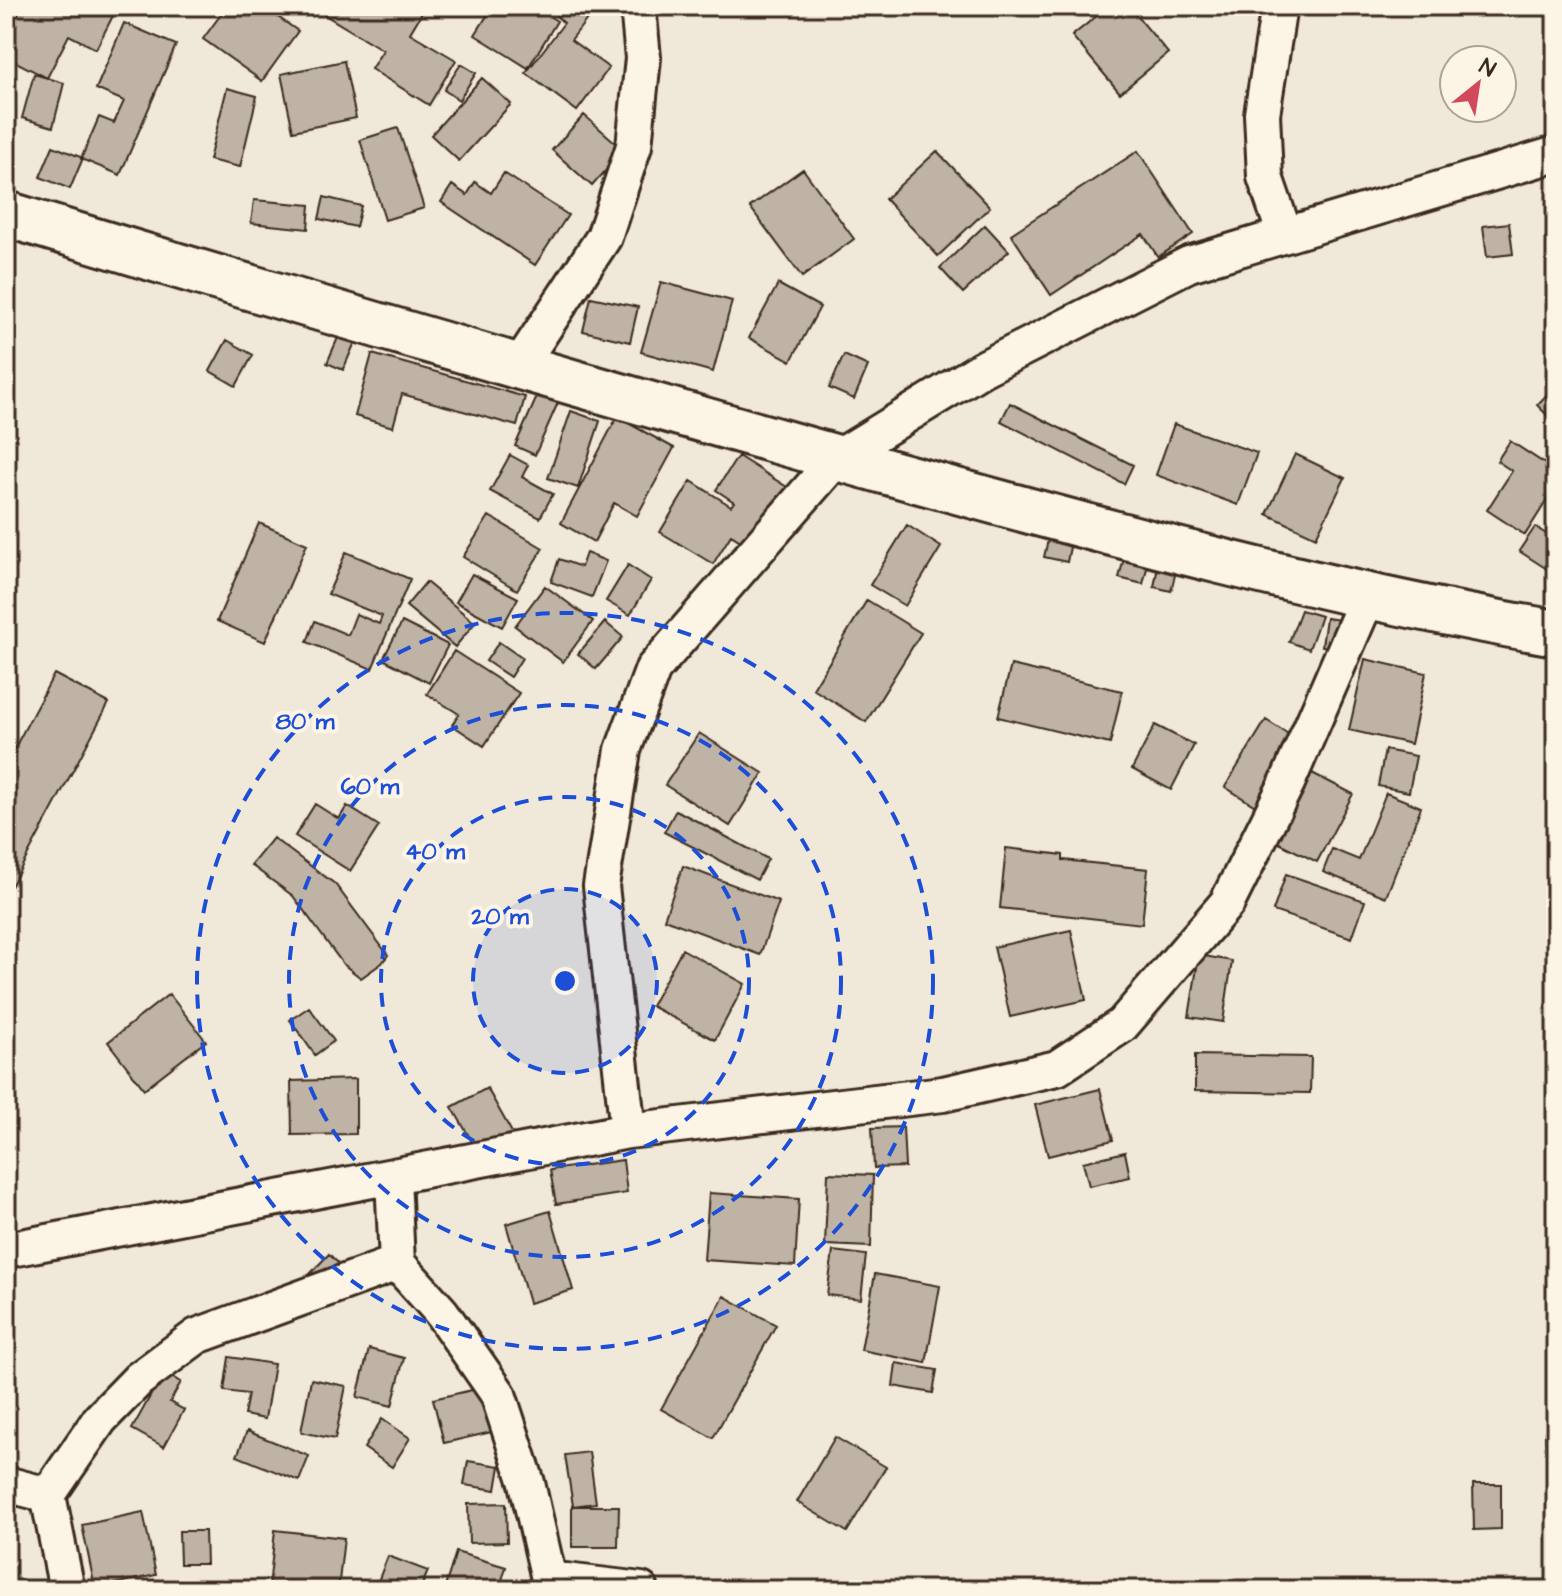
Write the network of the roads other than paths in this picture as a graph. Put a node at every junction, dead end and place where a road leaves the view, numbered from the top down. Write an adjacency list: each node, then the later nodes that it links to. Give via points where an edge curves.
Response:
1 (638, 6): 6 (street, via 643,58 634,146 604,237)
2 (1279, 6): 5 (street, via 1262,114 1265,177)
3 (1556, 154): 5 (street)
4 (6, 214): 6 (street)
5 (1285, 235): 7 (street, via 1189,264 982,369)
6 (517, 369): 7 (street)
7 (837, 458): 8 (street, via 1136,541); 10 (street, via 653,669 623,750 601,886)
8 (1368, 596): 9 (street); 10 (street, via 1287,783 1227,903 1122,1025 1057,1068 943,1094)
9 (1556, 633)
10 (628, 1131): 11 (street)
11 (393, 1177): 12 (street); 13 (street)
12 (6, 1250)
13 (397, 1263): 15 (street, via 197,1336 139,1379 100,1419); 16 (street, via 441,1312 498,1394 527,1483)
14 (6, 1484): 15 (street)
15 (48, 1495): 17 (street)
16 (547, 1585): 18 (street)
17 (67, 1590)
18 (641, 1590)

